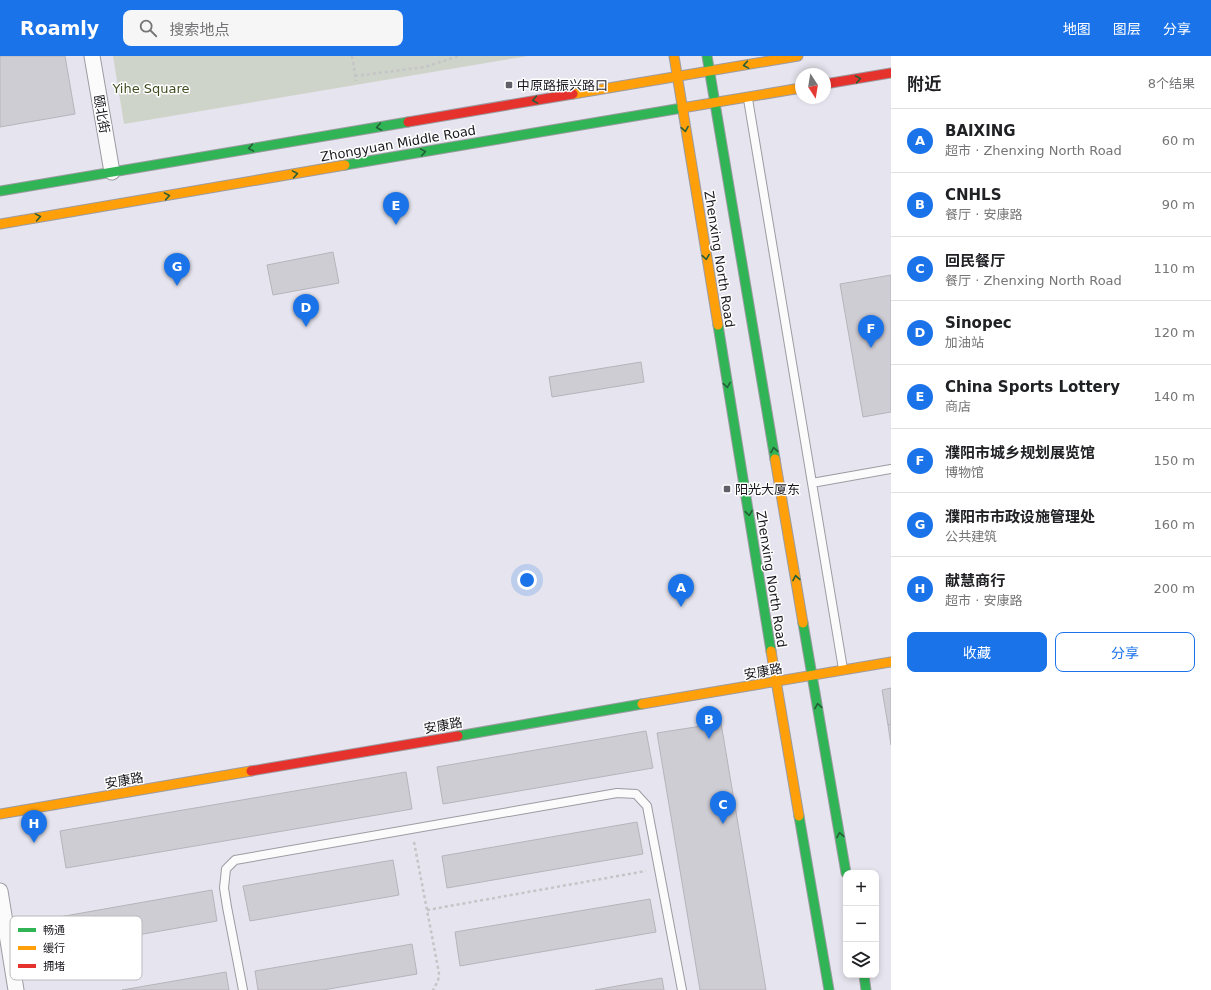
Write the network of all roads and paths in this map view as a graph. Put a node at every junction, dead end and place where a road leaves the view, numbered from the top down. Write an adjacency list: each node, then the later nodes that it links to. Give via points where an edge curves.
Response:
1 (92, 56): 17 (street, 颐北街)
2 (352, 56): 9 (path)
3 (459, 56): 9 (path, via 424,68)
4 (674, 56): 10 (street, Zhenxing North Road)
5 (707, 56): 7 (street, Zhenxing North Road)
6 (798, 56): 7 (street, Zhongyuan Middle Road, one-way to 7)
7 (710, 71): 10 (street, Zhongyuan Middle Road); 15 (street, Zhenxing North Road)
8 (891, 73): 12 (street, one-way to 8)
9 (355, 76): 11 (path)
10 (677, 76): 16 (street, Zhenxing North Road); 17 (street, Zhongyuan Middle Road, one-way to 17)
11 (356, 81)
12 (831, 83)
13 (795, 89): 14 (street, Zhongyuan Middle Road)
14 (748, 97): 15 (street, Zhongyuan Middle Road); 21 (lane)
15 (715, 103): 16 (street, Zhongyuan Middle Road); 24 (street, Zhenxing North Road, one-way to 15)
16 (682, 108): 19 (street, Zhongyuan Middle Road, one-way to 16); 25 (street, Zhenxing North Road, one-way to 25)
17 (112, 172): 18 (street, Zhongyuan Middle Road)
18 (0, 191)
19 (0, 224)
20 (891, 469): 21 (lane)
21 (812, 483): 23 (lane)
22 (891, 662): 23 (street, 安康路)
23 (843, 670): 24 (street, 安康路)
24 (813, 675): 25 (street, 安康路); 29 (street, Zhenxing North Road, one-way to 24)
25 (776, 682): 26 (street, 安康路); 39 (street, Zhenxing North Road)
26 (0, 814)
27 (411, 829): 28 (lane, via 617,793 636,794 647,806); 31 (path); 36 (lane, via 236,860 226,869 224,888)
28 (659, 869): 31 (path); 38 (lane)
29 (846, 870)
30 (0, 891): 32 (street)
31 (427, 910): 37 (path, via 439,973)
32 (10, 953)
33 (864, 978): 40 (street)
34 (14, 980): 35 (street)
35 (16, 990)
36 (243, 990)
37 (433, 990)
38 (682, 990)
39 (829, 990)
40 (866, 990)

